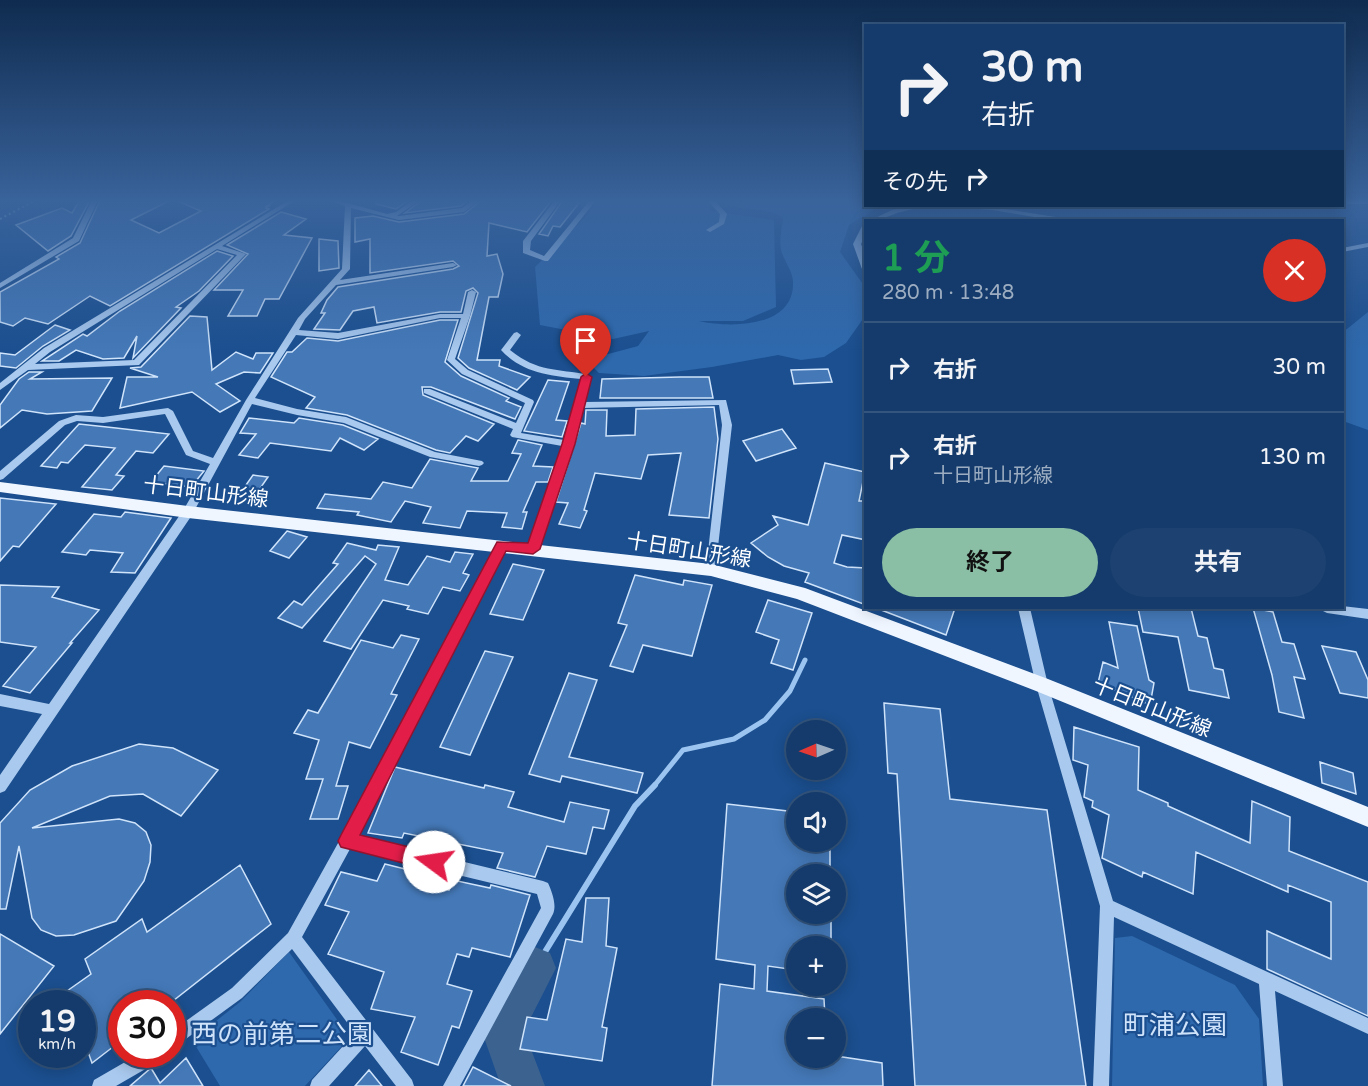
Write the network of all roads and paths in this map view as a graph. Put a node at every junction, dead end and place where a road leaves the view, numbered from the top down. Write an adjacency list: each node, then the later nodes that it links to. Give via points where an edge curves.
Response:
1 (57, 251): 9 (street)
2 (210, 251): 14 (street)
3 (230, 251): 14 (street, via 242,254 136,363)
4 (347, 251): 8 (street, via 346,269)
5 (526, 251): 6 (street, via 545,259)
6 (552, 251)
7 (453, 265): 8 (street)
8 (335, 283): 12 (street, via 302,318)
9 (0, 286)
10 (472, 292): 11 (street)
11 (466, 316): 12 (street, via 440,316 338,336); 19 (street, via 451,360 465,372 530,402)
12 (295, 332): 17 (street)
13 (517, 335): 18 (street, via 505,350 517,361 538,372 586,377)
14 (25, 367): 15 (street)
15 (0, 387)
16 (427, 391): 19 (street)
17 (250, 400): 21 (street); 22 (street, via 346,420 433,455)
18 (580, 405): 20 (street); 28 (street, via 723,402 728,425)
19 (518, 427): 20 (street, via 516,435)
20 (568, 444): 27 (street)
21 (215, 462): 23 (street, via 189,453 168,411 103,420 76,418 62,423); 25 (street)
22 (479, 463)
23 (0, 476)
24 (0, 487): 25 (main road, 十日町山形線)
25 (188, 512): 26 (main road, 十日町山形線); 34 (street)
26 (502, 545): 27 (main road, 十日町山形線); 37 (street)
27 (533, 549): 28 (main road, 十日町山形線)
28 (711, 570): 32 (main road, 十日町山形線, via 799,593)
29 (1024, 609): 32 (street)
30 (1334, 609): 31 (street)
31 (1368, 614)
32 (1042, 685): 36 (main road, 十日町山形線); 38 (street)
33 (0, 700): 34 (street)
34 (52, 710): 35 (street)
35 (0, 786)
36 (1368, 817)
37 (347, 841): 39 (street); 48 (street, via 543,888 548,909)
38 (1107, 906): 40 (street); 49 (street)
39 (293, 938): 42 (street, via 237,993); 43 (street)
40 (1266, 979): 41 (street); 50 (street)
41 (1368, 1026)
42 (186, 1031)
43 (366, 1033): 46 (street); 47 (street)
44 (131, 1068): 45 (street)
45 (100, 1086)
46 (318, 1086)
47 (406, 1086)
48 (451, 1086)
49 (1101, 1086)
50 (1275, 1086)

